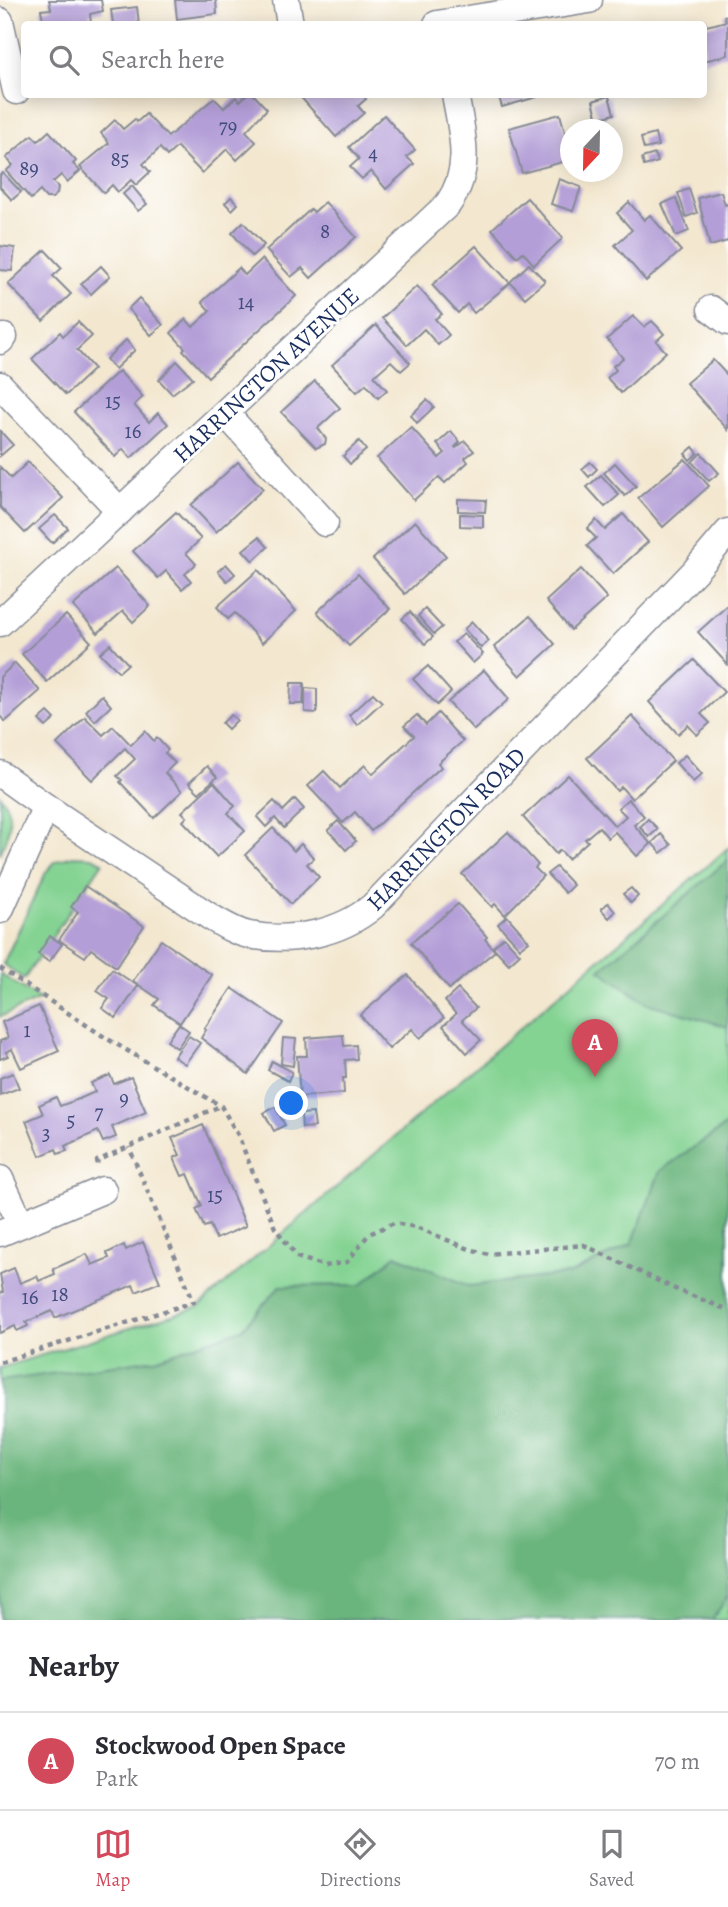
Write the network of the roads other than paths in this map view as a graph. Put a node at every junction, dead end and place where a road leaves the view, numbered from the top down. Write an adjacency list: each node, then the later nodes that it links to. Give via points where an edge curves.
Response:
1 (286, 0): 4 (street)
2 (589, 0): 5 (street)
3 (0, 21): 6 (street)
4 (290, 21)
5 (460, 21)
6 (13, 92)
7 (456, 98): 9 (street, HARRINGTON AVENUE, via 465,165 449,204)
8 (0, 385): 10 (street)
9 (225, 413): 10 (street, HARRINGTON AVENUE); 11 (street)
10 (120, 511): 13 (street, HARRINGTON AVENUE)
11 (325, 523)
12 (728, 533): 15 (street, HARRINGTON ROAD, via 373,906 337,929 278,937 235,930)
13 (0, 623)
14 (0, 774): 15 (street, HARRINGTON ROAD)
15 (46, 807): 16 (street)
16 (0, 910)
17 (0, 1179): 19 (street)
18 (103, 1190): 19 (street)
19 (10, 1228)

